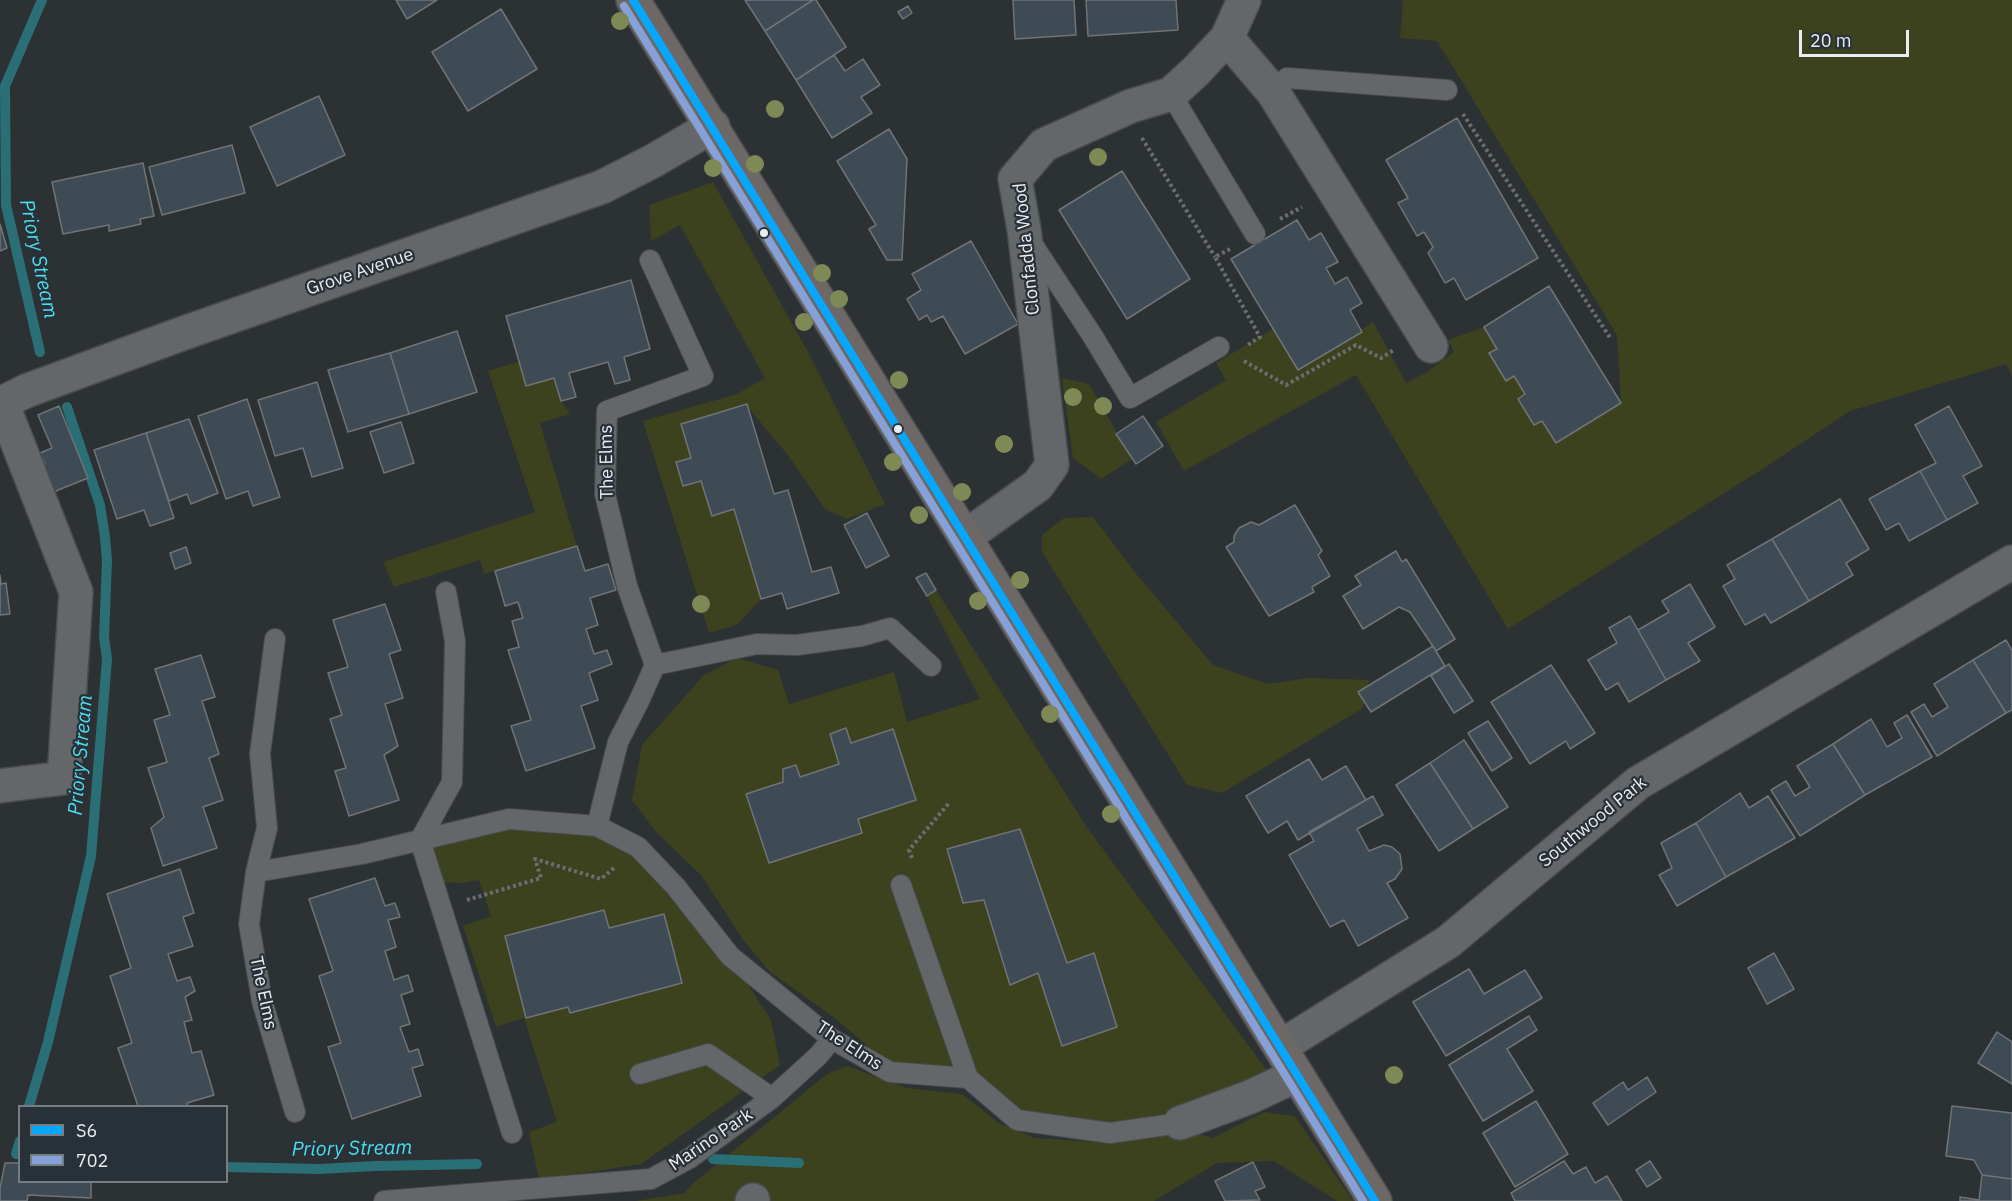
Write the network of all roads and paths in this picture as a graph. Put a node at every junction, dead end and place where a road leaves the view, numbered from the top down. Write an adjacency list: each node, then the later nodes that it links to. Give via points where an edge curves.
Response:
1 (633, 0): 7 (highway)
2 (1244, 0): 3 (street, Clonfadda Wood)
3 (1227, 38): 5 (street); 6 (street, Clonfadda Wood, via 1196,71)
4 (1447, 90): 5 (lane, via 1287,78); 14 (path)
5 (1273, 92): 8 (street)
6 (1176, 102): 9 (street, Clonfadda Wood, via 1131,106 1044,145 1015,179); 10 (lane); 11 (path, via 1141,138)
7 (712, 126): 16 (street, Grove Avenue, via 602,187 192,330 26,391); 17 (highway)
8 (1334, 188): 10 (path); 13 (street)
9 (1024, 229): 15 (lane, via 1130,398); 17 (street, Clonfadda Wood, via 1052,465 1038,485)
10 (1255, 234): 11 (path)
11 (1215, 257): 15 (path, via 1260,337)
12 (650, 260): 21 (lane, The Elms, via 703,376 607,411 605,494 627,585)
13 (1426, 339): 15 (path, via 1381,358 1356,345 1286,385)
14 (1611, 339)
15 (1225, 351)
16 (1, 404): 23 (street, via 76,592 64,778)
17 (965, 537): 33 (highway)
18 (2012, 562): 33 (street, Southwood Park, via 1638,783 1448,942)
19 (446, 592): 26 (lane, via 455,640 452,782)
20 (275, 639): 29 (lane, The Elms, via 260,754 267,828)
21 (655, 665): 22 (lane, via 757,644 797,645 890,628); 25 (lane, via 618,742)
22 (931, 666)
23 (0, 786)
24 (950, 802): 28 (path, via 909,850)
25 (597, 826): 26 (lane, The Elms, via 509,819); 27 (lane, The Elms)
26 (420, 840): 29 (lane, The Elms); 31 (lane)
27 (638, 847): 31 (path, via 601,879 534,859 541,878); 32 (lane, The Elms, via 676,887 730,956)
28 (915, 868)
29 (256, 872): 38 (lane, The Elms, via 249,924 262,1001)
30 (901, 885): 36 (lane)
31 (440, 908): 40 (lane)
32 (832, 1039): 36 (lane, The Elms, via 890,1072); 37 (lane, Marino Park)
33 (1280, 1047): 35 (highway)
34 (640, 1074): 37 (lane, via 708,1054)
35 (1297, 1075): 39 (street); 42 (highway)
36 (968, 1078): 39 (lane, via 1017,1120 1110,1133)
37 (772, 1098): 41 (lane, Marino Park, via 690,1158 651,1179)
38 (295, 1112)
39 (1180, 1123)
40 (512, 1133)
41 (384, 1201)
42 (1375, 1201)

